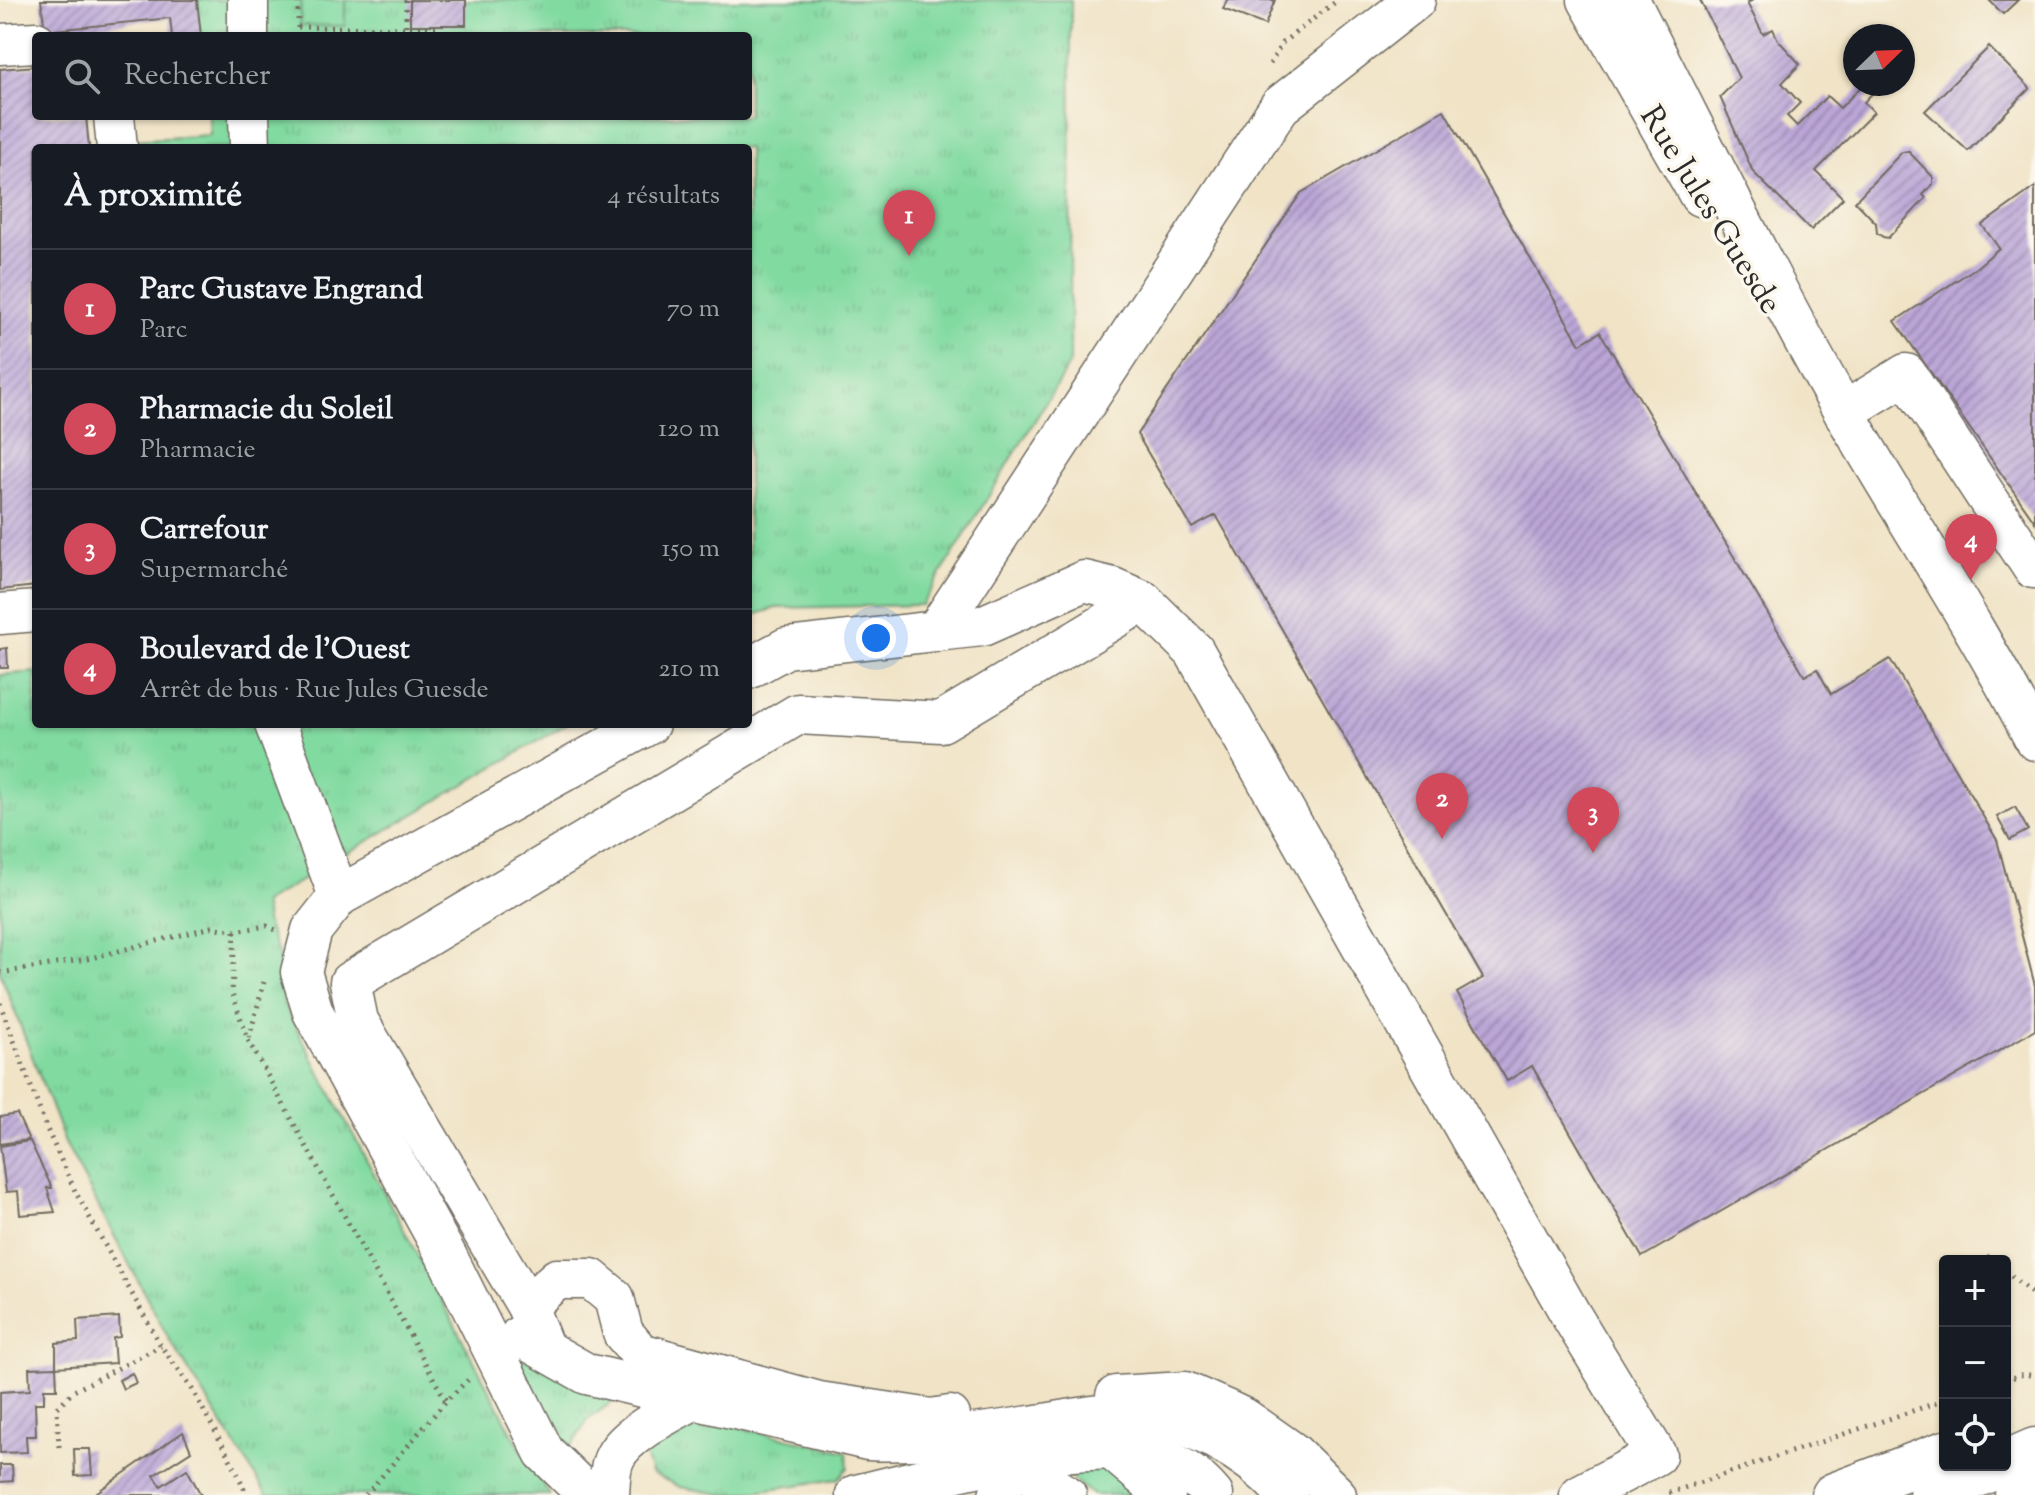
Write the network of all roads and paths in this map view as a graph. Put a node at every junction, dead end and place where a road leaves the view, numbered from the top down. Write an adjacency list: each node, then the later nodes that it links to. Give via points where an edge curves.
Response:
1 (248, 0): 10 (street)
2 (298, 0): 7 (path)
3 (406, 0): 8 (path)
4 (1415, 0): 23 (street, via 1280,106)
5 (1588, 0): 18 (street, Rue Jules Guesde, via 1688,176)
6 (1629, 0): 18 (street, Rue Jules Guesde)
7 (298, 27): 8 (path); 11 (path)
8 (406, 28): 9 (path)
9 (438, 28)
10 (248, 32)
11 (298, 32)
12 (32, 42): 13 (street)
13 (0, 44)
14 (114, 120): 16 (street)
15 (249, 120): 17 (street)
16 (117, 144)
17 (250, 144)
18 (1844, 412): 19 (street, via 1906,374); 27 (street, Rue Jules Guesde)
19 (2033, 568)
20 (1143, 601): 23 (street, via 1084,581 982,626); 36 (street, via 941,722 798,714 350,982 358,1021); 69 (street, via 1194,651 1572,1317 1656,1455)
21 (32, 611): 22 (street)
22 (0, 614)
23 (936, 631): 24 (street, via 786,648)
24 (752, 667)
25 (276, 728): 28 (street)
26 (642, 728): 28 (street)
27 (2035, 740)
28 (339, 896): 29 (street)
29 (312, 930): 30 (path, via 285,933 267,926); 33 (street, via 301,972 313,1012)
30 (235, 931): 31 (path, via 212,927 87,959); 43 (path, via 232,993 248,1040)
31 (0, 973)
32 (0, 1003): 37 (path, via 76,1193)
33 (447, 1257): 38 (street, via 478,1297 522,1338); 39 (street)
34 (2011, 1276): 35 (path)
35 (2035, 1296)
36 (527, 1306): 38 (street); 68 (street, via 557,1279 591,1279 614,1298 623,1333 640,1353 819,1402 931,1419 1185,1392 1245,1419 1292,1452)
37 (161, 1346): 49 (path, via 72,1392 57,1408); 57 (path, via 192,1389)
38 (544, 1349): 42 (street, via 587,1374)
39 (494, 1354): 43 (path); 59 (street, via 544,1452)
40 (2035, 1376): 41 (path)
41 (2011, 1378)
42 (696, 1398): 47 (street); 60 (street, via 636,1434 615,1455)
43 (446, 1401): 58 (path)
44 (1939, 1402): 70 (path)
45 (2035, 1418): 46 (main road)
46 (2011, 1428)
47 (868, 1440): 48 (street, via 943,1439 1128,1414 1172,1422); 61 (street)
48 (1227, 1446): 66 (street); 67 (street)
49 (59, 1447)
50 (1112, 1450): 55 (street, via 1094,1449); 64 (street); 65 (street, via 1153,1455 1189,1473)
51 (2035, 1450): 53 (main road)
52 (1939, 1455): 71 (main road)
53 (2011, 1460)
54 (1987, 1471): 72 (main road)
55 (1005, 1478): 62 (street); 63 (street)
56 (2035, 1488): 73 (main road)
57 (247, 1495)
58 (366, 1495)
59 (588, 1495)
60 (609, 1495)
61 (845, 1495)
62 (856, 1495)
63 (1066, 1495)
64 (1165, 1495)
65 (1213, 1495)
66 (1271, 1495)
67 (1287, 1495)
68 (1336, 1495)
69 (1580, 1495)
70 (1663, 1495)
71 (1834, 1495)
72 (1931, 1495)
73 (2017, 1495)

